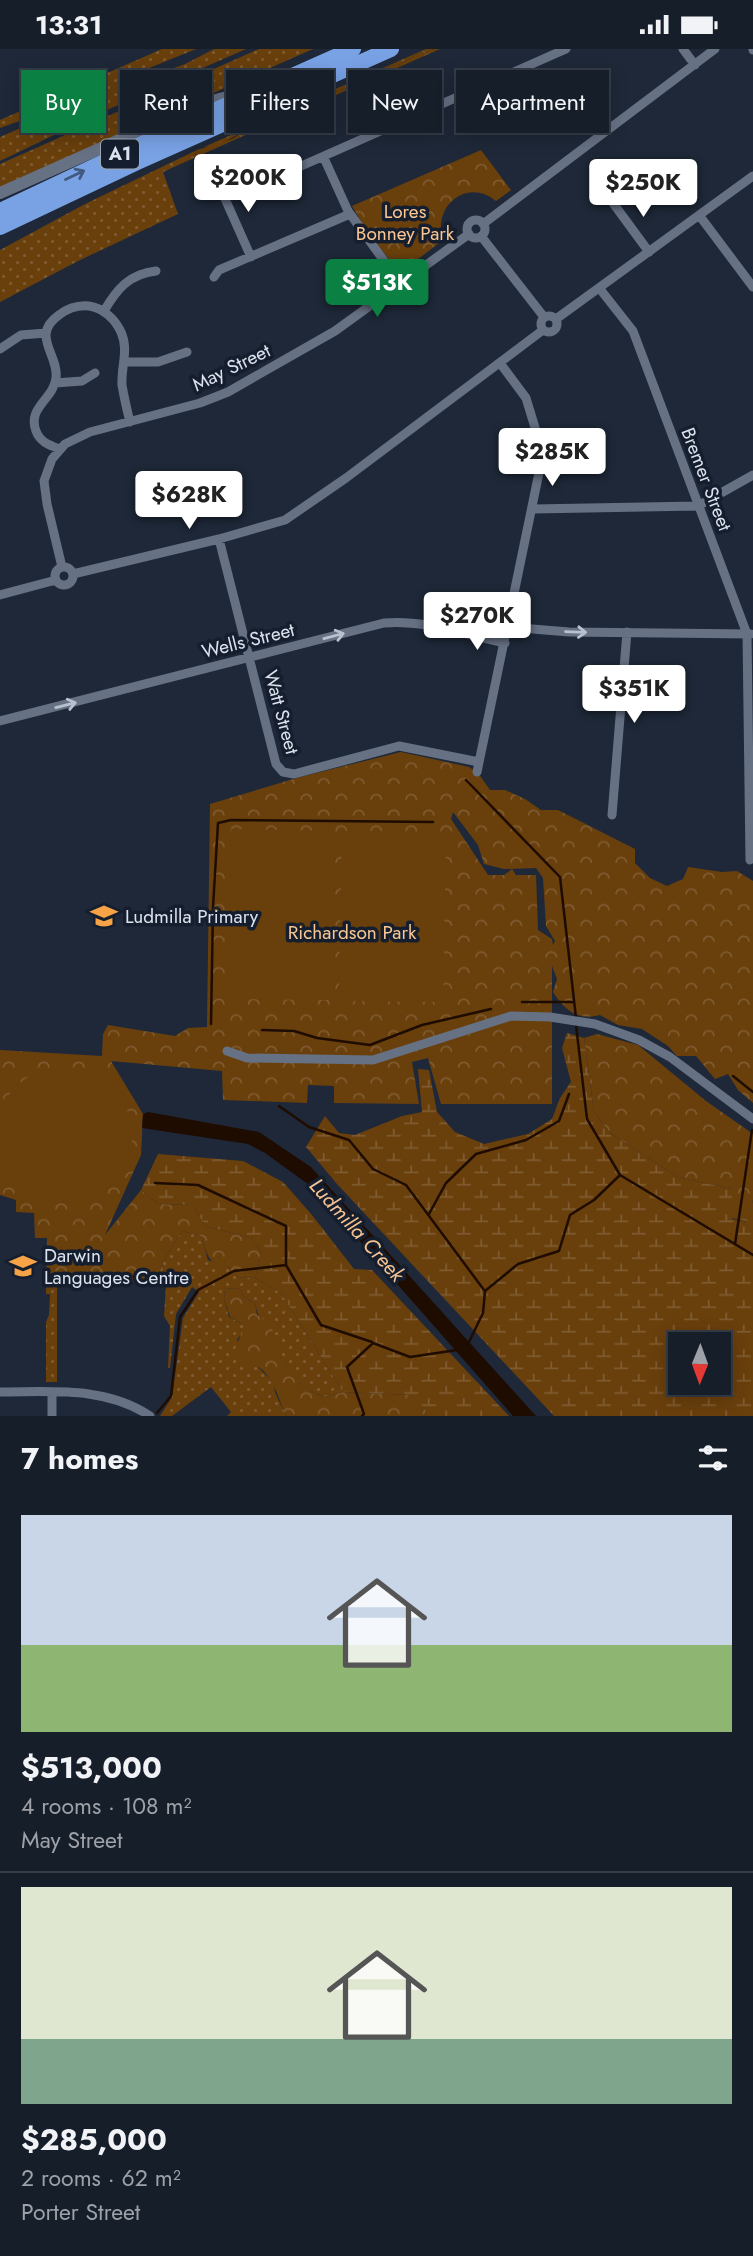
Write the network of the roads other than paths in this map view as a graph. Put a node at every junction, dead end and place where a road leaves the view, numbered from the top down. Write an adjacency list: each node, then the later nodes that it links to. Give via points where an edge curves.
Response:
1 (354, 49): 7 (highway, A1)
2 (391, 49): 14 (highway, A1)
3 (566, 49): 10 (street)
4 (683, 49): 6 (street)
5 (715, 49): 6 (street)
6 (695, 65): 20 (street)
7 (306, 70)
8 (226, 96): 15 (main road)
9 (226, 106): 17 (highway, A1, one-way to 9)
10 (324, 158): 11 (street); 18 (street)
11 (299, 167)
12 (753, 177): 19 (street)
13 (218, 183): 26 (street)
14 (79, 190): 21 (highway, A1); 23 (main road)
15 (0, 193)
16 (613, 204): 25 (street)
17 (0, 211)
18 (350, 214): 26 (street); 29 (street)
19 (699, 215): 25 (street); 30 (street)
20 (483, 224): 22 (street, via 470,223); 24 (street)
21 (0, 227)
22 (469, 234): 24 (street); 29 (street, May Street)
23 (0, 235)
24 (481, 236): 33 (street)
25 (649, 252): 31 (street)
26 (251, 257): 28 (street, via 219,270)
27 (156, 271): 32 (street, via 127,280)
28 (214, 277)
29 (400, 283): 43 (street, May Street, via 317,343 228,392)
30 (753, 287)
31 (600, 289): 34 (street); 46 (street, Bremer Street, via 633,331)
32 (104, 311): 36 (street, via 86,306 69,309 53,319); 39 (street, via 121,332)
33 (544, 317): 34 (street); 35 (street, via 540,323)
34 (556, 320): 35 (street, via 554,331)
35 (543, 330): 40 (street)
36 (46, 333): 37 (street, via 15,337); 42 (street)
37 (0, 349)
38 (187, 352): 39 (street, via 158,362)
39 (124, 362): 43 (street, via 122,384)
40 (500, 363): 47 (street, via 526,398 540,444); 48 (street, via 299,513)
41 (95, 373): 42 (street, via 82,381)
42 (55, 383): 44 (street, via 35,412 34,423 42,441)
43 (130, 422): 44 (street, May Street, via 79,436)
44 (60, 449): 49 (street, via 44,481)
45 (753, 475): 46 (street)
46 (698, 506): 47 (street); 55 (street, Bremer Street)
47 (533, 509): 53 (street)
48 (219, 539): 50 (street); 57 (street, Watt Street)
49 (62, 567): 50 (street); 51 (street, via 55,573)
50 (73, 574): 51 (street, via 68,585)
51 (56, 580): 52 (street)
52 (0, 595)
53 (508, 627): 54 (street, one-way to 54); 56 (street)
54 (627, 632): 55 (street); 59 (street)
55 (750, 634): 60 (street, Bremer Street)
56 (505, 643): 57 (street, Wells Street, one-way to 56, via 394,622 422,623); 57 (street, Watt Street, via 478,767 399,746 294,774 282,772 276,764)
57 (249, 658): 58 (street, Wells Street, one-way to 57)
58 (0, 721)
59 (612, 815)
60 (750, 860)
61 (227, 1051): 62 (street, via 247,1058 373,1059 511,1016 550,1017 594,1024 639,1040)
62 (753, 1119)
63 (0, 1392): 64 (street)
64 (52, 1392): 65 (street); 66 (street, via 104,1395)
65 (52, 1416)
66 (150, 1416)

